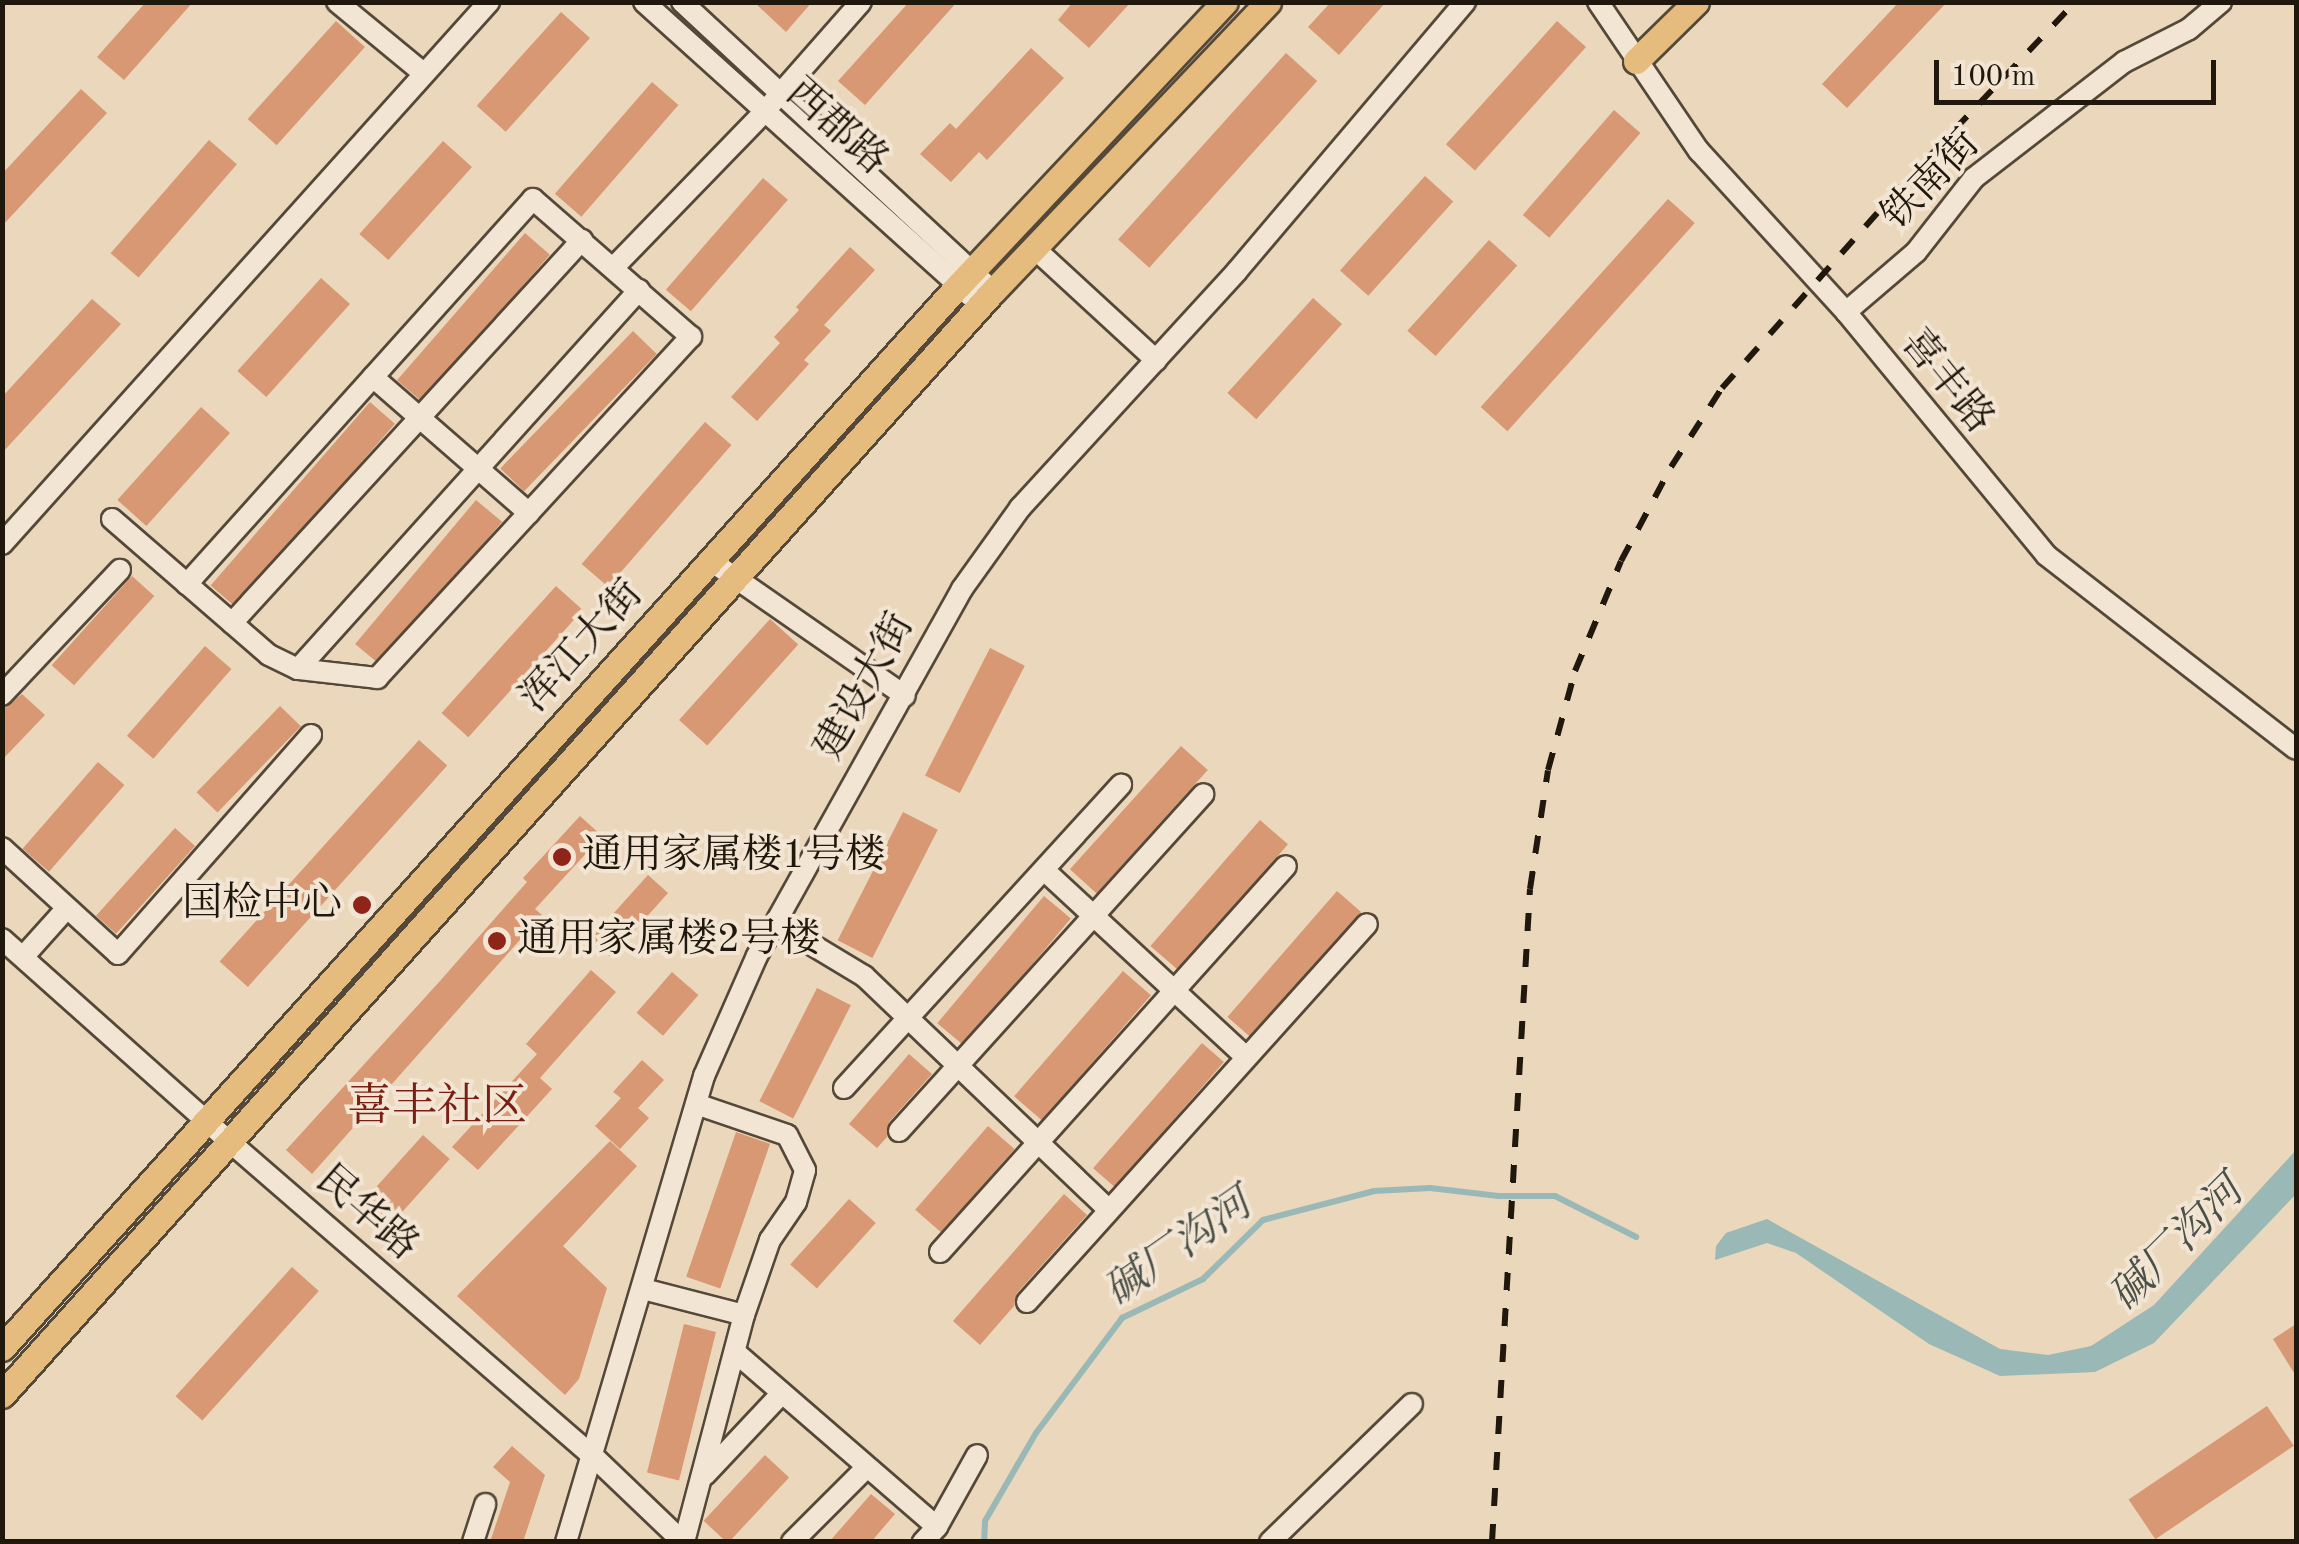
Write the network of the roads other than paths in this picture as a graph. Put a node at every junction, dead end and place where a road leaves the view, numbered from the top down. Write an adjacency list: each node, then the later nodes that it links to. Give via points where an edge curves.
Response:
1 (337, 2): 13 (street)
2 (489, 2): 13 (street)
3 (644, 2): 15 (street, 西郡路)
4 (682, 2): 14 (street, 西郡路)
5 (862, 2): 14 (street)
6 (1225, 2): 19 (main road, 浑江大街)
7 (1268, 2): 17 (main road)
8 (1464, 2): 23 (street, 建设大街)
9 (1598, 2): 12 (street, 喜丰路)
10 (1696, 2): 12 (main road)
11 (2221, 2): 22 (street, 铁南街, via 2188,29 2124,62 1974,178 1916,252)
12 (1636, 61): 22 (street, 喜丰路, via 1700,150)
13 (422, 72): 29 (street)
14 (780, 94): 15 (street); 19 (street, 西郡路)
15 (765, 111): 18 (street); 19 (street, 西郡路)
16 (582, 240): 18 (street); 24 (street, via 534,199); 25 (street)
17 (1034, 248): 21 (main road); 23 (street)
18 (614, 267): 20 (street)
19 (965, 278): 21 (street, 西郡路); 30 (main road, 浑江大街)
20 (639, 290): 26 (street); 27 (street, via 691,337)
21 (988, 298): 32 (main road)
22 (1846, 312): 39 (street, 喜丰路, via 2046,555)
23 (1156, 360): 37 (street, 建设大街, via 1020,508 962,589)
24 (373, 377): 25 (street); 33 (street)
25 (419, 418): 26 (street); 34 (street)
26 (477, 466): 27 (street); 35 (street)
27 (529, 512): 35 (street, via 377,678)
28 (112, 519): 33 (street)
29 (2, 544)
30 (711, 561): 32 (street); 57 (main road, 浑江大街)
31 (120, 570): 36 (street)
32 (736, 580): 37 (street); 60 (main road)
33 (186, 584): 34 (street)
34 (232, 622): 35 (street, via 269,655)
35 (298, 669)
36 (2, 695)
37 (906, 696): 47 (street, 建设大街)
38 (311, 736): 45 (street, via 118,954)
39 (2296, 749)
40 (1121, 785): 44 (street)
41 (1203, 794): 46 (street)
42 (2, 848): 45 (street)
43 (1286, 866): 51 (street)
44 (1044, 870): 46 (street); 52 (street)
45 (68, 908): 50 (street)
46 (1092, 915): 51 (street); 54 (street)
47 (776, 923): 52 (street, via 864,976); 56 (street, 建设大街)
48 (1367, 924): 53 (street)
49 (2, 939): 50 (street, 民华路)
50 (23, 957): 57 (street, 民华路)
51 (1174, 990): 53 (street); 59 (street)
52 (908, 1017): 54 (street); 55 (street)
53 (1246, 1057): 61 (street)
54 (956, 1064): 58 (street); 59 (street)
55 (844, 1088)
56 (696, 1104): 63 (street, 建设大街); 65 (street, via 788,1135 806,1170 796,1202 770,1240)
57 (207, 1122): 60 (street, 民华路); 66 (main road, 浑江大街)
58 (900, 1131)
59 (1037, 1140): 61 (street); 62 (street)
60 (230, 1142): 69 (main road); 72 (street, 民华路)
61 (1108, 1209): 64 (street)
62 (940, 1252)
63 (643, 1289): 65 (street); 72 (street, 建设大街)
64 (1027, 1302)
65 (744, 1315): 67 (street)
66 (2, 1348)
67 (734, 1352): 68 (street); 74 (street)
68 (782, 1393): 73 (street); 74 (street)
69 (2, 1395)
70 (1412, 1404): 81 (street)
71 (977, 1455): 76 (street)
72 (594, 1456): 78 (street, 建设大街); 79 (street, 民华路)
73 (867, 1466): 76 (street); 80 (street)
74 (703, 1477): 79 (street)
75 (485, 1504): 77 (street)
76 (930, 1534)
77 (473, 1542)
78 (566, 1542)
79 (684, 1542)
80 (792, 1542)
81 (1270, 1542)

